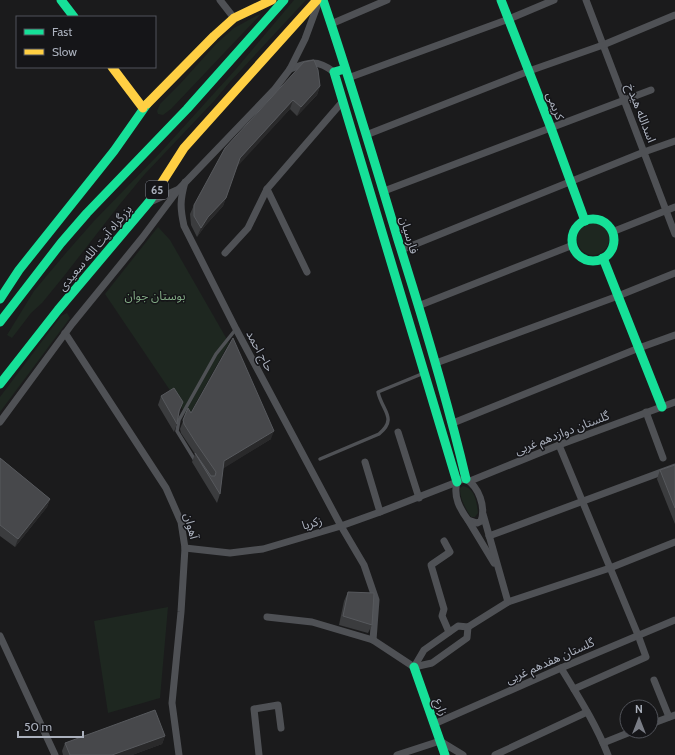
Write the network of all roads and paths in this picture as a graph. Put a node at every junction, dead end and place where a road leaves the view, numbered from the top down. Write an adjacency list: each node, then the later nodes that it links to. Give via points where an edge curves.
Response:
1 (61, 0): 12 (main road)
2 (220, 0): 13 (street)
3 (272, 0): 13 (main road)
4 (284, 0): 50 (main road, via 187,109 87,213)
5 (318, 0): 18 (street, via 306,39); 35 (main road, بزرگراه آیت الله سعیدی / 65, via 184,148)
6 (323, 0): 15 (main road, فارسیان)
7 (388, 0): 15 (street)
8 (501, 0): 14 (main road, کریمی)
9 (554, 0): 14 (street)
10 (586, 0): 16 (street, اسدالله هیدخ)
11 (675, 15): 16 (street)
12 (73, 16)
13 (234, 18): 25 (main road)
14 (509, 19): 19 (main road, کریمی); 21 (street)
15 (331, 24): 21 (main road, فارسیان)
16 (603, 45): 19 (street); 23 (street, اسدالله هیدخ)
17 (113, 68): 25 (main road)
18 (290, 69): 20 (street, via 315,62); 30 (street, via 274,90)
19 (529, 70): 26 (main road, کریمی); 27 (street)
20 (334, 72): 21 (main road); 24 (main road, فارسیان)
21 (347, 73): 27 (main road, فارسیان)
22 (651, 90): 23 (street)
23 (624, 100): 26 (street); 29 (street, اسدالله هیدخ)
24 (343, 101): 32 (street); 56 (main road, فارسیان)
25 (143, 108): 48 (main road, via 114,151 19,270)
26 (551, 128): 31 (main road, کریمی); 34 (street)
27 (366, 134): 34 (main road, فارسیان)
28 (675, 141): 29 (street)
29 (644, 152): 31 (street); 37 (street, اسدالله هیدخ)
30 (186, 182): 33 (street); 51 (street, حاج احمد, via 181,199 184,226)
31 (571, 183): 38 (main road, کریمی); 42 (street)
32 (267, 189): 43 (street, via 248,228); 45 (street)
33 (178, 190): 35 (street); 52 (street)
34 (384, 191): 42 (main road, فارسیان)
35 (149, 202): 57 (main road, بزرگراه آیت الله سعیدی / 65)
36 (675, 207): 37 (street)
37 (666, 210): 39 (street); 40 (street, اسدالله هیدخ)
38 (585, 221): 39 (main road, via 598,220 605,223); 41 (main road, via 575,231)
39 (612, 232): 44 (main road, via 612,248)
40 (675, 234)
41 (573, 245): 44 (main road, via 575,251 585,259); 49 (street)
42 (401, 250): 49 (main road, فارسیان)
43 (225, 253)
44 (603, 258): 47 (main road)
45 (307, 272)
46 (675, 273): 47 (street)
47 (618, 296): 54 (main road); 55 (street)
48 (0, 299)
49 (418, 306): 55 (main road, فارسیان)
50 (0, 322)
51 (236, 329): 68 (lane, via 216,354 179,420 177,431); 79 (street, حاج احمد)
52 (65, 333): 61 (street); 83 (street, آهوان, via 166,488 181,522)
53 (675, 335): 54 (street)
54 (638, 348): 59 (main road); 62 (street)
55 (436, 363): 62 (main road, فارسیان)
56 (425, 373): 66 (lane, via 378,392 389,419 386,429); 71 (main road, فارسیان)
57 (0, 384)
58 (675, 402): 59 (street, گلستان دوازدهم غربی)
59 (662, 407): 60 (street, گلستان دوازدهم غربی)
60 (646, 412): 64 (street, گلستان دوازدهم غربی); 65 (street)
61 (0, 422)
62 (453, 423): 70 (main road, فارسیان)
63 (398, 432): 74 (street)
64 (560, 445): 70 (street, گلستان دوازدهم غربی); 75 (street)
65 (663, 458)
66 (320, 459)
67 (365, 462): 76 (street)
68 (197, 464)
69 (675, 466): 75 (street)
70 (468, 480): 71 (street, گلستان دوازدهم غربی); 77 (street, via 479,495)
71 (457, 482): 72 (street, زکریا); 73 (street)
72 (441, 489): 73 (street); 74 (street, زکریا)
73 (456, 494): 78 (street)
74 (419, 498): 76 (street, زکریا)
75 (583, 501): 80 (street); 84 (street)
76 (380, 512): 79 (street, زکریا)
77 (483, 514): 78 (street, via 481,521 477,523); 80 (street)
78 (468, 520): 85 (street)
79 (341, 526): 83 (street, زکریا, via 262,549 230,553); 93 (street, حاج احمد, via 364,565 376,600)
80 (489, 536): 85 (street)
81 (444, 541): 90 (street, via 450,552 431,565 444,609 442,616)
82 (675, 542): 84 (street)
83 (185, 548): 107 (street, آهوان, via 172,704)
84 (610, 568): 86 (street); 91 (street)
85 (498, 570): 86 (street)
86 (508, 602): 89 (street)
87 (268, 617): 93 (street, via 312,622)
88 (675, 620): 91 (street, گلستان هفدهم غربی)
89 (468, 627): 90 (street, via 458,626); 94 (street, via 467,638 432,663)
90 (449, 632): 94 (street, via 424,650)
91 (638, 634): 95 (street, گلستان هفدهم غربی); 97 (street, via 646,657)
92 (0, 636): 106 (street)
93 (373, 640): 94 (street)
94 (414, 667): 101 (main road, زارع)
95 (561, 668): 97 (street); 101 (street, گلستان هفدهم غربی)
96 (654, 680): 99 (street)
97 (574, 689): 98 (street)
98 (587, 712): 105 (street); 112 (street)
99 (672, 716): 100 (street)
100 (659, 721)
101 (434, 724): 104 (main road, زارع)
102 (281, 728): 108 (street, via 278,706 254,709)
103 (619, 737): 105 (street)
104 (440, 741): 109 (street); 110 (main road, زارع); 111 (street)
105 (603, 743): 113 (street)
106 (55, 755)
107 (179, 755)
108 (259, 755)
109 (397, 755)
110 (445, 755)
111 (463, 755)
112 (495, 755)
113 (608, 755)

